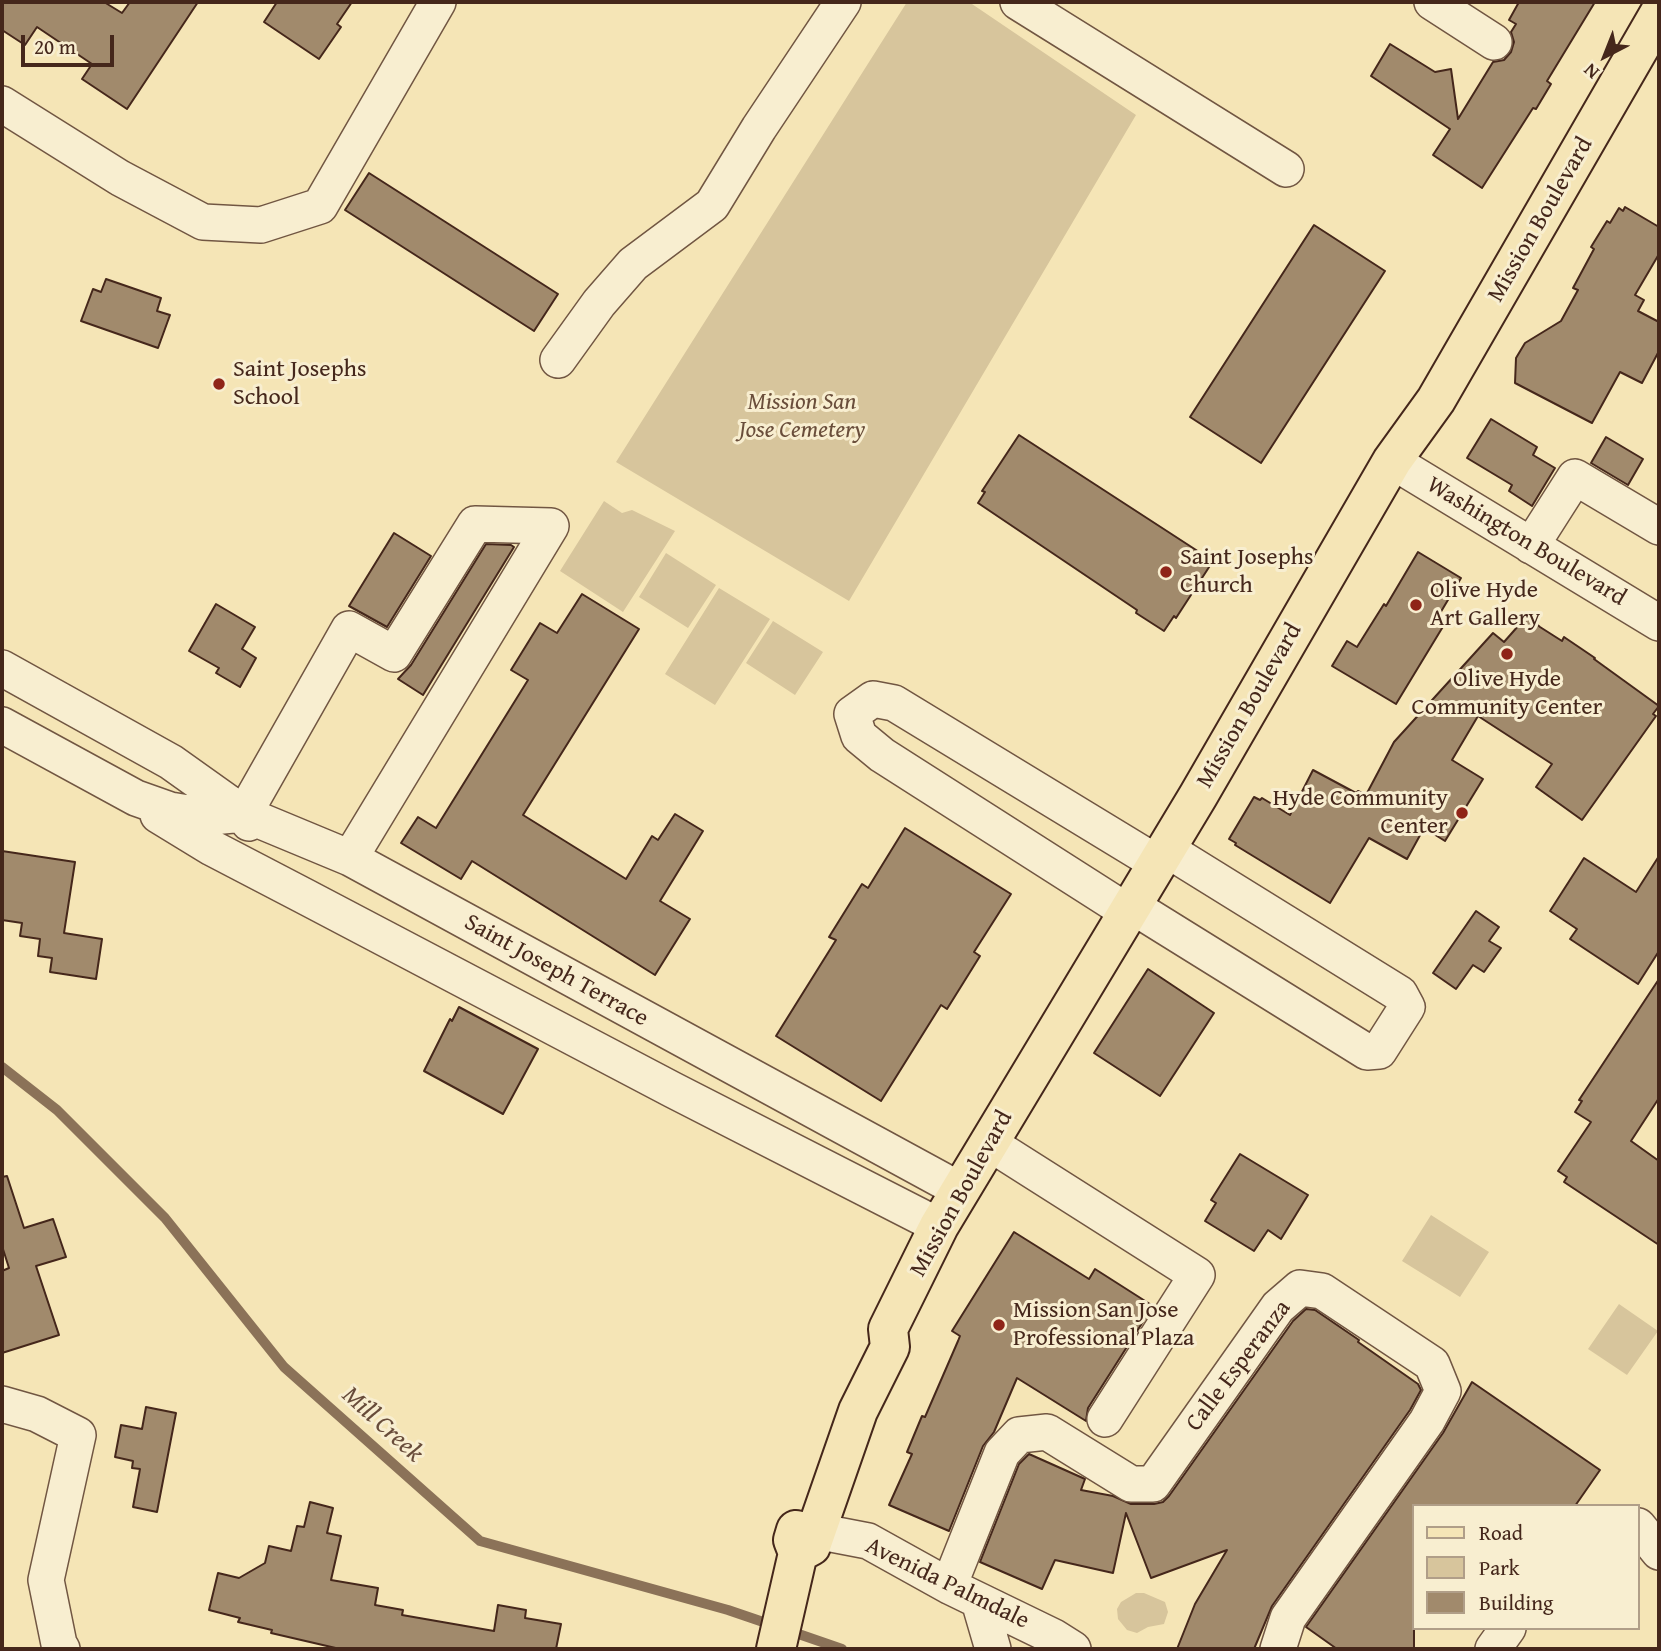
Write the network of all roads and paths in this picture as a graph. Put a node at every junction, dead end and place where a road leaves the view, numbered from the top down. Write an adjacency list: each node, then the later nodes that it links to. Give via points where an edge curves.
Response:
1 (438, 2): 7 (street, via 320,206 261,225 203,222 120,178)
2 (843, 2): 9 (street, via 712,205 633,264)
3 (1018, 2): 8 (street)
4 (1432, 2): 6 (street)
5 (1659, 14): 10 (main road, Mission Boulevard, via 1436,400)
6 (1494, 42)
7 (2, 104)
8 (1286, 169)
9 (558, 360)
10 (1392, 461): 12 (street, Washington Boulevard); 18 (main road, Mission Boulevard)
11 (1659, 527): 12 (street, via 1575,477)
12 (1531, 546): 13 (street, Washington Boulevard)
13 (1659, 623)
14 (2, 668): 17 (street, via 171,762)
15 (2, 725): 16 (street, Saint Joseph Terrace)
16 (136, 798): 17 (street, Saint Joseph Terrace, via 212,817); 20 (street, Saint Joseph Terrace, via 169,823)
17 (244, 814): 19 (street, Saint Joseph Terrace); 19 (street, via 349,629 394,654 475,524 551,526); 20 (street, via 263,850)
18 (1162, 856): 21 (main road, Mission Boulevard); 21 (street, via 1400,995 1407,1007 1379,1051 1367,1052); 21 (street, via 894,703 873,699 852,714 859,736 882,755)
19 (350, 858): 22 (street, Saint Joseph Terrace)
20 (306, 897): 23 (street, Saint Joseph Terrace)
21 (1130, 909): 24 (main road, Mission Boulevard)
22 (699, 1049): 23 (street); 25 (street, Saint Joseph Terrace)
23 (673, 1090): 26 (street, Saint Joseph Terrace)
24 (989, 1143): 25 (main road, Mission Boulevard); 28 (street, via 1197,1275)
25 (960, 1191): 26 (main road, Mission Boulevard)
26 (939, 1226): 31 (main road, Mission Boulevard, via 888,1329 873,1338 836,1409 793,1540)
27 (2, 1404): 34 (street, via 37,1414 78,1435 47,1580)
28 (1105, 1419)
29 (1640, 1529): 30 (street)
30 (1659, 1552)
31 (801, 1557): 32 (street, Avenida Palmdale, via 867,1541); 35 (main road, Mission Boulevard)
32 (964, 1593): 36 (street); 37 (street, Avenida Palmdale); 38 (street, Calle Esperanza, via 1002,1453 1019,1436 1047,1432 1131,1484 1153,1484 1278,1307 1300,1288 1322,1291 1432,1364 1443,1391 1288,1618)
33 (1507, 1630): 39 (street)
34 (62, 1649)
35 (776, 1649)
36 (993, 1649)
37 (1073, 1649)
38 (1278, 1649)
39 (1493, 1649)

